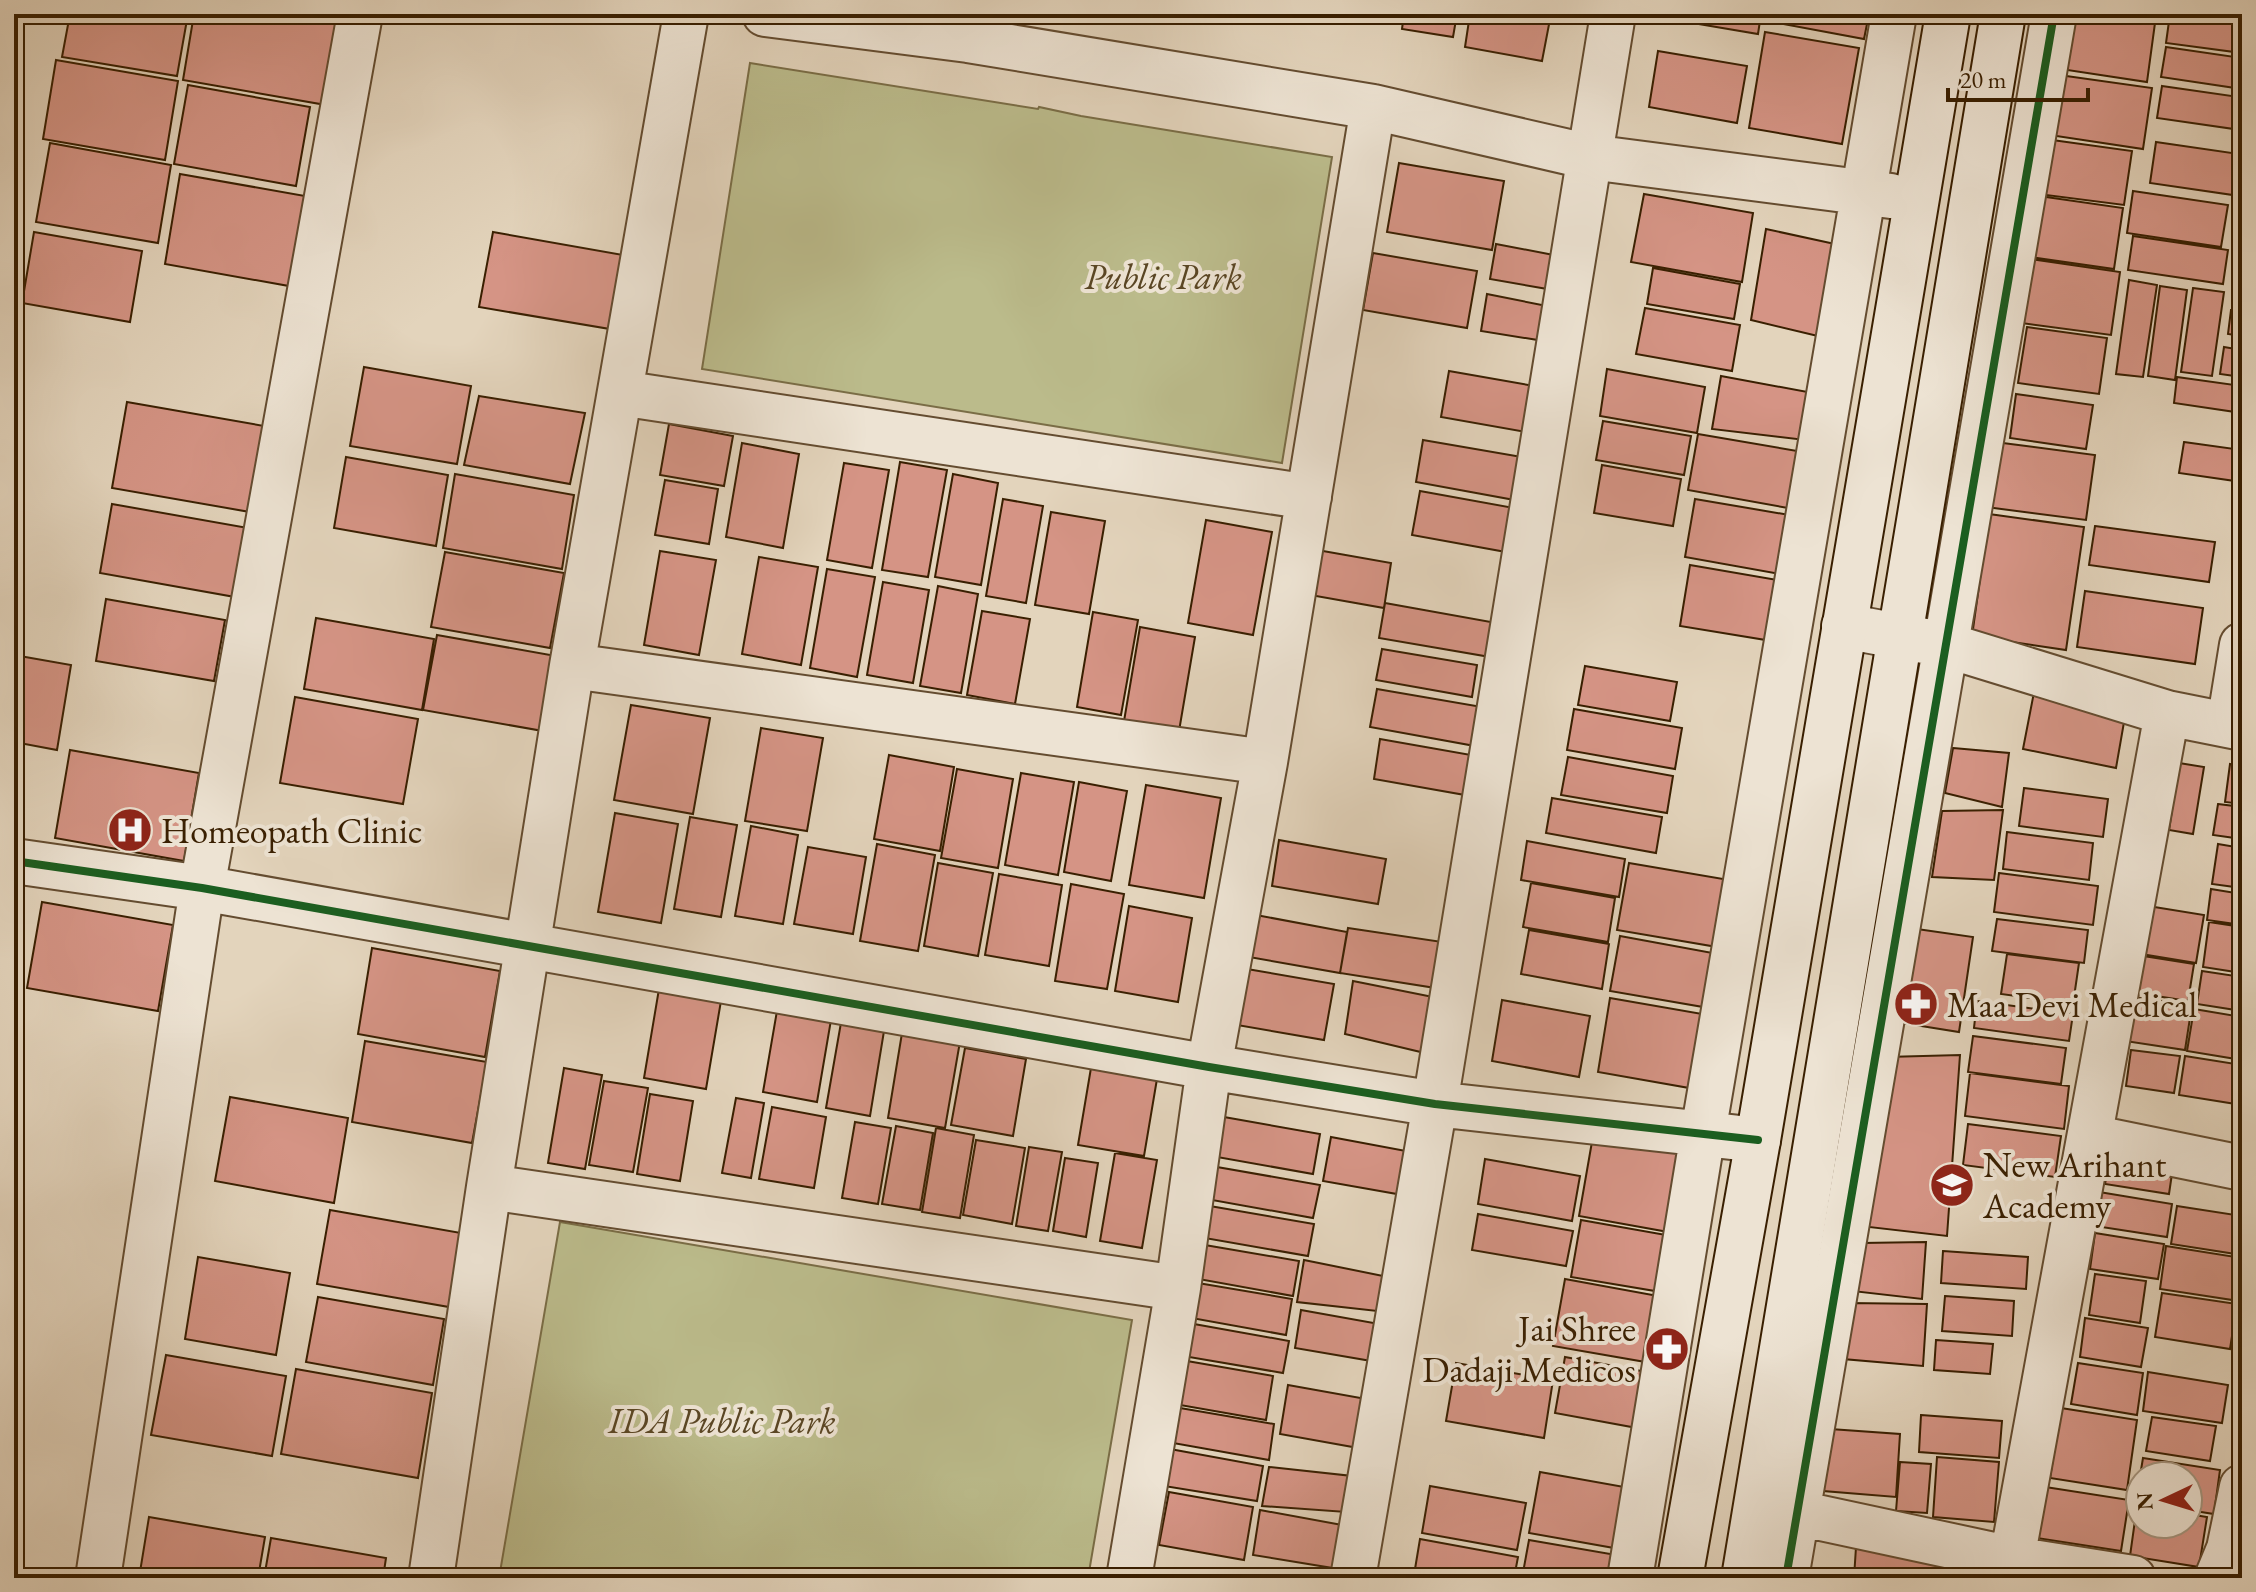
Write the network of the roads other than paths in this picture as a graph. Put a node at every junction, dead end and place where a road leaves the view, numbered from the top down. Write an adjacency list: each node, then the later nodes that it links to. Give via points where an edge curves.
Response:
1 (360, 14): 25 (street)
2 (686, 14): 14 (street)
3 (765, 14): 9 (street)
4 (1613, 14): 11 (street)
5 (1894, 14): 12 (street)
6 (1948, 14): 13 (street)
7 (2003, 14): 17 (street)
8 (2054, 14): 18 (street)
9 (971, 27): 10 (street)
10 (1373, 107): 11 (street); 15 (street)
11 (1590, 157): 12 (street); 28 (street)
12 (1863, 193): 13 (street); 29 (street)
13 (1917, 200): 16 (street)
14 (620, 393): 15 (street); 20 (street)
15 (1309, 497): 23 (street)
16 (1844, 626): 17 (street); 31 (street)
17 (1901, 634): 18 (street); 36 (street, via 1813,1157)
18 (1946, 645): 21 (street); 36 (street)
19 (2242, 645): 22 (street)
20 (572, 666): 23 (street); 26 (street)
21 (2167, 713): 22 (street); 30 (street)
22 (2236, 727)
23 (1265, 762): 27 (street)
24 (14, 861): 25 (street)
25 (202, 888): 26 (street); 38 (street)
26 (529, 945): 27 (street); 33 (street)
27 (1209, 1067): 28 (street); 34 (street)
28 (1435, 1104): 29 (street); 41 (street)
29 (1703, 1133): 31 (street); 42 (street)
30 (2090, 1137): 32 (street); 37 (street)
31 (1758, 1140): 43 (street)
32 (2242, 1168)
33 (489, 1187): 34 (street); 39 (street)
34 (1178, 1288): 40 (street)
35 (2242, 1487): 47 (street)
36 (1778, 1508): 37 (street); 44 (street); 45 (street)
37 (2012, 1559): 46 (street)
38 (98, 1578)
39 (431, 1578)
40 (1129, 1578)
41 (1353, 1578)
42 (1630, 1578)
43 (1680, 1578)
44 (1744, 1578)
45 (1786, 1578)
46 (2133, 1578)
47 (2217, 1578)

